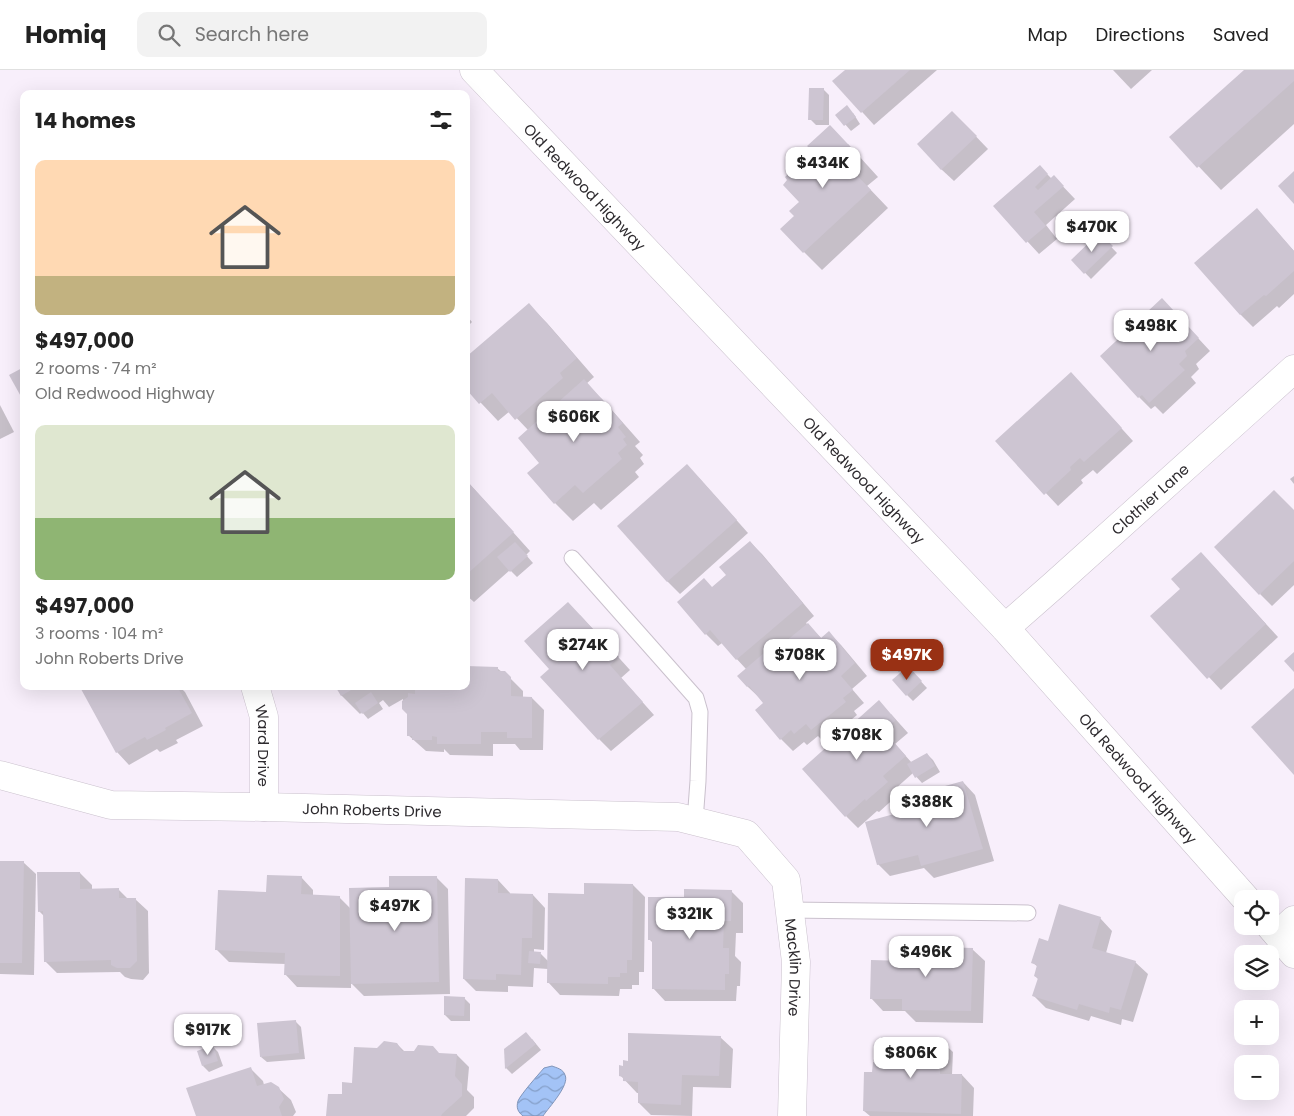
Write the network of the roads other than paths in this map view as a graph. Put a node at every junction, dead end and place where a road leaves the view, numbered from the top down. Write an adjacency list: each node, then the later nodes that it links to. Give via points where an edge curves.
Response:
1 (474, 70): 4 (street, Old Redwood Highway)
2 (1294, 369): 4 (street, Clothier Lane)
3 (572, 558): 8 (lane, via 696,698 700,712)
4 (1005, 628): 10 (street, Old Redwood Highway)
5 (256, 690): 7 (street, Ward Drive, via 264,717)
6 (0, 775): 7 (street, John Roberts Drive, via 111,805)
7 (264, 807): 8 (street, John Roberts Drive, via 678,817)
8 (694, 821): 9 (street, John Roberts Drive)
9 (746, 834): 11 (street, Macklin Drive, via 786,880)
10 (1238, 890)
11 (789, 910): 12 (lane); 13 (street, Macklin Drive, via 796,962)
12 (1028, 913)
13 (792, 1116)

